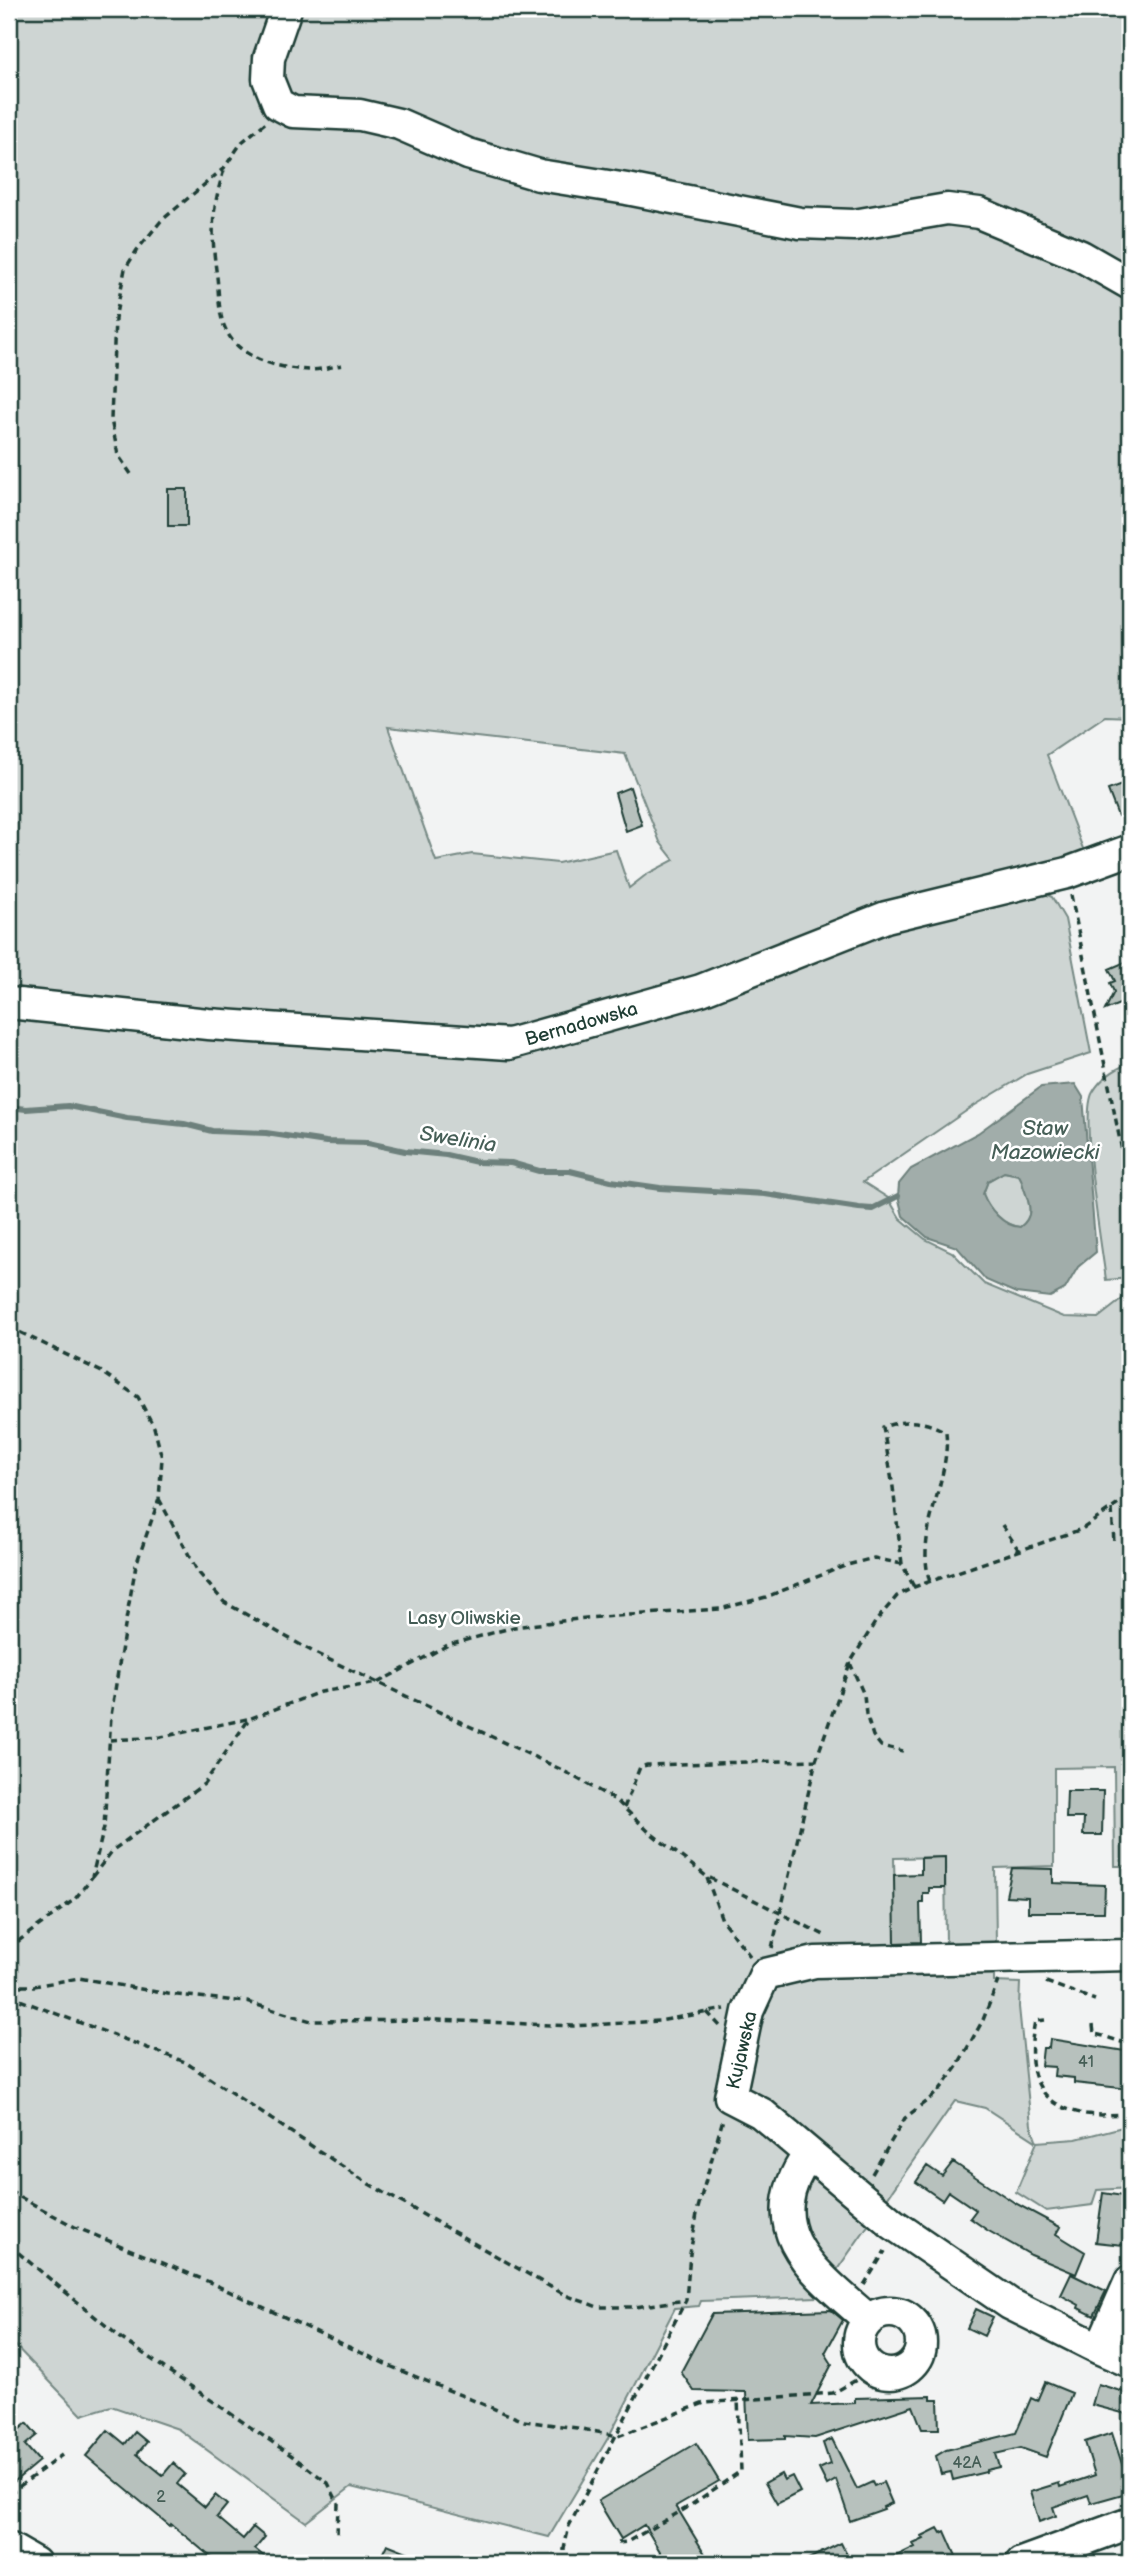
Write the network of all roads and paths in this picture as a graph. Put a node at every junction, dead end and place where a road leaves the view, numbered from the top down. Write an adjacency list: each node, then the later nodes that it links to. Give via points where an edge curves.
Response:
1 (286, 9): 2 (street, via 269,58 268,79 278,104)
2 (293, 113): 3 (path, via 261,125); 4 (street, via 360,115 399,124 468,154 539,175 800,223 854,225 947,209 979,213 1081,256)
3 (224, 168): 5 (path, via 215,199 212,239 224,327 232,341 248,355 293,368); 6 (path, via 161,221 125,269 114,319 110,419 118,456)
4 (1130, 284)
5 (342, 365)
6 (131, 474)
7 (1130, 850): 8 (street, Bernadowska)
8 (1067, 873): 9 (street, Bernadowska, via 886,917 701,990 509,1044 208,1024); 10 (path)
9 (9, 1003)
10 (1104, 1062): 11 (path); 12 (path)
11 (1098, 1065)
12 (1130, 1191)
13 (9, 1327): 15 (path, via 103,1372 138,1397 154,1427 162,1458)
14 (1130, 1496): 16 (path)
15 (159, 1499): 24 (path, via 198,1572 225,1602); 26 (path, via 136,1565)
16 (1112, 1509): 18 (path); 19 (path, via 1082,1529)
17 (1002, 1525): 19 (path)
18 (1114, 1543)
19 (1020, 1552): 21 (path)
20 (902, 1564): 21 (path, via 883,1427 901,1421 935,1425 946,1432 945,1465 926,1551); 22 (path); 24 (path, via 874,1558 720,1609 514,1627 448,1645)
21 (930, 1581): 22 (path)
22 (914, 1587): 23 (path, via 897,1596)
23 (850, 1663): 27 (path, via 873,1736 881,1746); 28 (path)
24 (377, 1683): 25 (path, via 320,1692); 29 (path, via 562,1770)
25 (249, 1718): 26 (path, via 161,1737); 31 (path, via 204,1784 113,1850)
26 (109, 1740): 31 (path, via 104,1827)
27 (903, 1751)
28 (816, 1760): 29 (path, via 647,1765 640,1767); 32 (path)
29 (624, 1808): 30 (path)
30 (706, 1876): 32 (path); 37 (path, via 722,1920)
31 (92, 1877): 34 (path, via 75,1899)
32 (782, 1914): 33 (path); 37 (path)
33 (829, 1937)
34 (9, 1948)
35 (1130, 1955): 36 (street)
36 (1005, 1959): 37 (street, via 815,1962); 48 (path, via 984,2020 956,2068 937,2092 905,2118)
37 (765, 1974): 40 (street, Kujawska)
38 (9, 1986): 40 (path, via 79,1978 247,2002 311,2021 573,2026 659,2021 729,2009)
39 (9, 1996): 53 (path, via 185,2062 369,2185 565,2295 598,2307)
40 (748, 2011): 44 (street, Kujawska)
41 (1045, 2020): 45 (path, via 1035,2021 1030,2056 1041,2089 1052,2100 1086,2114)
42 (1093, 2025): 43 (path, via 1094,2034)
43 (1130, 2044)
44 (730, 2097): 46 (street, Kujawska, via 761,2113); 53 (path, via 698,2208)
45 (1130, 2114)
46 (808, 2155): 48 (street, Kujawska); 54 (street, via 789,2189 788,2228 797,2248 828,2284)
47 (9, 2191): 59 (path, via 75,2227 524,2421)
48 (858, 2196): 55 (street, Kujawska, via 1010,2304)
49 (9, 2245): 63 (path, via 122,2339 328,2483 338,2503)
50 (885, 2251): 52 (path)
51 (1130, 2281): 55 (street)
52 (863, 2287)
53 (686, 2300): 59 (path)
54 (869, 2320): 57 (street, via 859,2346); 57 (street, via 888,2311 898,2312 916,2324 922,2344 919,2355 905,2370 895,2374)
55 (1100, 2349): 56 (street, Kujawska)
56 (1130, 2362)
57 (874, 2370): 58 (path, via 833,2393)
58 (737, 2399): 59 (path, via 704,2403); 64 (path, via 741,2471 650,2529)
59 (618, 2437): 67 (path, via 569,2526)
60 (62, 2455): 61 (path)
61 (9, 2494)
62 (1130, 2523): 68 (street)
63 (337, 2536)
64 (618, 2543)
65 (9, 2549): 66 (street)
66 (35, 2563)
67 (564, 2563)
68 (1021, 2563)

